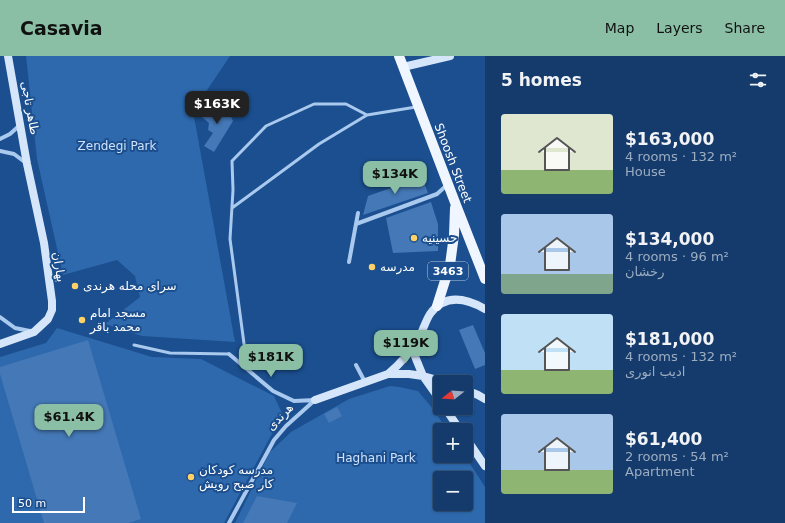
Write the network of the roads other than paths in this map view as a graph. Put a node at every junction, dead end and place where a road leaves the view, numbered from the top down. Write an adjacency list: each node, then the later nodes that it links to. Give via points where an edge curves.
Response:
1 (8, 56): 7 (street, طاهر تاجی)
2 (399, 56): 4 (main road, Shoosh Street)
3 (450, 56): 4 (street)
4 (403, 66): 5 (main road, Shoosh Street)
5 (418, 106): 6 (lane); 11 (main road, Shoosh Street)
6 (367, 115): 13 (lane, via 319,144); 13 (lane, via 346,104 314,104 266,126 232,161)
7 (20, 124): 8 (street); 10 (street, طاهر تاجی)
8 (0, 139)
9 (0, 151): 10 (street, via 14,154)
10 (27, 164): 21 (street, بهاران, via 44,244 52,301 48,319)
11 (448, 184): 12 (main road, Shoosh Street); 15 (street, via 437,194)
12 (456, 205): 17 (main road, Shoosh Street); 18 (main road, 3463, via 450,265)
13 (232, 208): 25 (lane, via 230,239)
14 (358, 214): 15 (street)
15 (356, 224): 16 (street)
16 (349, 262)
17 (485, 279)
18 (437, 306): 19 (street, via 454,299 473,302); 24 (street, هرندی / 3463)
19 (485, 309)
20 (0, 317): 21 (street, via 15,328)
21 (34, 332): 22 (street, بهاران)
22 (0, 344)
23 (134, 345): 26 (lane, via 170,353)
24 (412, 349): 28 (street, هرندی / 3463); 29 (street)
25 (245, 351)
26 (229, 354): 35 (street, via 273,391 294,400)
27 (356, 365): 31 (street)
28 (388, 374): 29 (street, هرندی / 3463); 31 (street, هرندی / 3463)
29 (423, 376): 30 (street, هرندی / 3463); 32 (street)
30 (433, 379)
31 (365, 382): 35 (street, هرندی / 3463)
32 (433, 390)
33 (473, 393): 34 (street)
34 (485, 399)
35 (315, 400): 38 (street, هرندی / 3463, via 274,440)
36 (473, 448): 37 (street)
37 (485, 466)
38 (229, 523)

